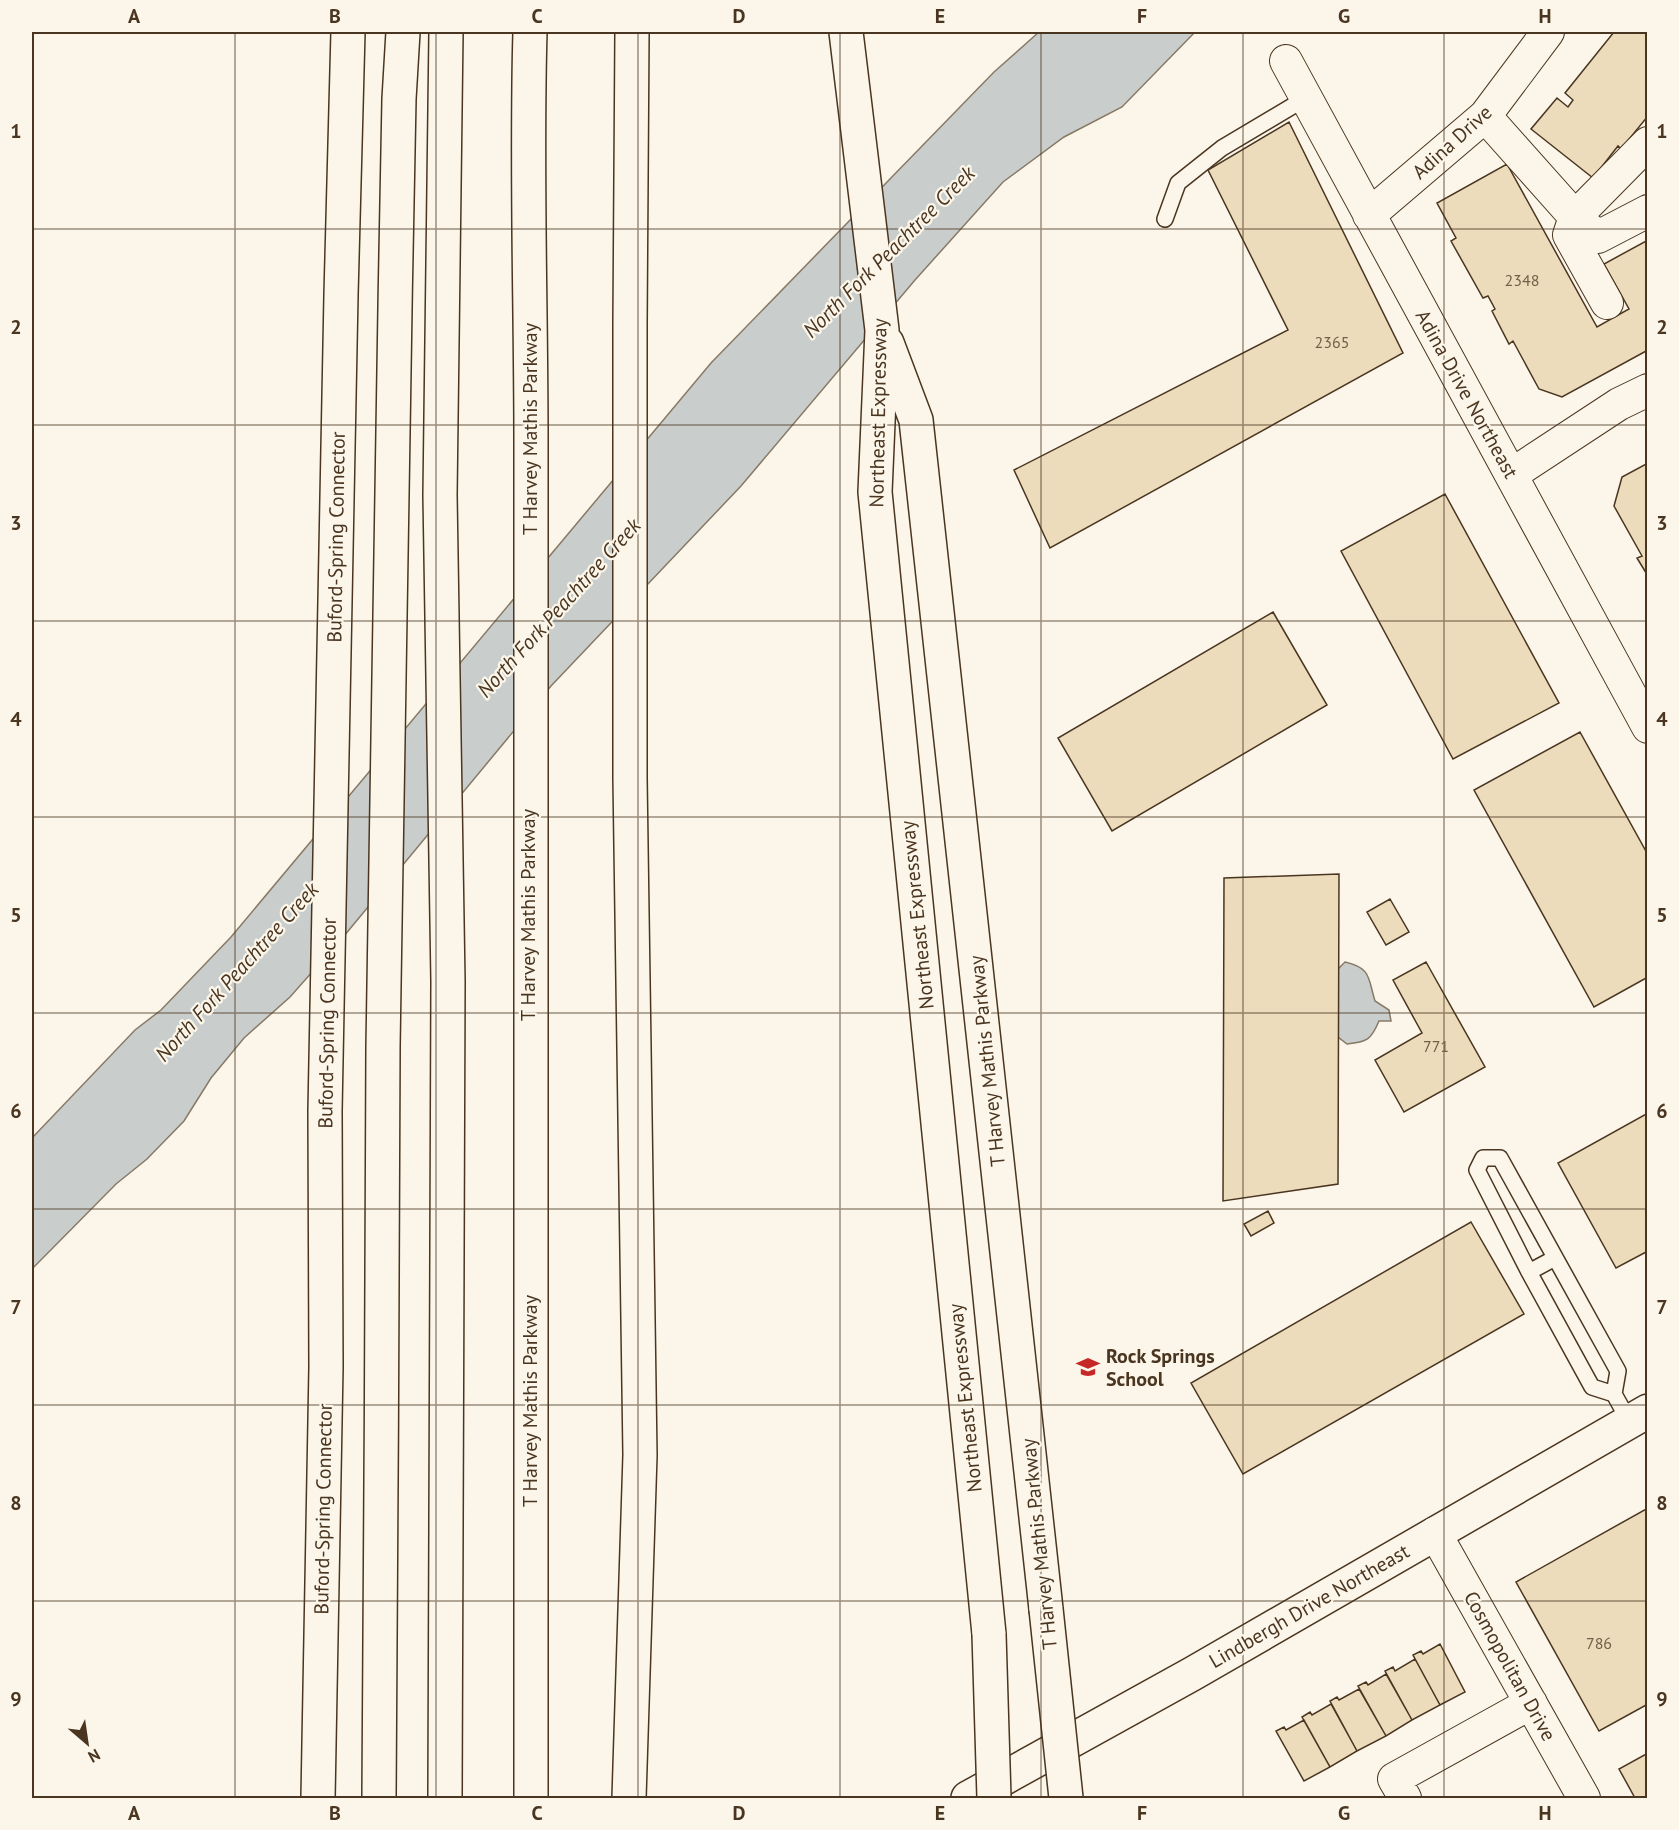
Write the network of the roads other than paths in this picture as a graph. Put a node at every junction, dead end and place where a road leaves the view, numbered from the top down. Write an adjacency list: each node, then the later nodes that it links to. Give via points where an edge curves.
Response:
1 (348, 32): 26 (main road, Buford-Spring Connector, via 325,1111 326,1367)
2 (403, 32): 27 (main road, via 389,546)
3 (446, 32): 28 (main road, via 440,495 448,981)
4 (530, 32): 29 (main road, T Harvey Mathis Parkway)
5 (632, 32): 30 (main road, via 630,778 640,1455)
6 (846, 32): 17 (main road, Northeast Expressway)
7 (1548, 32): 10 (street, Adina Drive)
8 (1286, 61): 9 (street, Adina Drive Northeast)
9 (1306, 98): 13 (street, Adina Drive Northeast); 15 (lane, via 1222,148 1178,183)
10 (1485, 116): 13 (street, Adina Drive); 14 (street)
11 (1647, 143): 14 (street)
12 (1647, 211): 14 (street, via 1598,237)
13 (1369, 215): 19 (street, Adina Drive Northeast)
14 (1575, 217): 16 (street, via 1569,235)
15 (1165, 219)
16 (1607, 303)
17 (882, 330): 32 (main road, Northeast Expressway, bridge, via 875,492 989,1634); 33 (main road, T Harvey Mathis Parkway, bridge, via 916,420)
18 (1647, 390): 19 (street, via 1618,404)
19 (1511, 475): 20 (street, Adina Drive Northeast)
20 (1647, 727)
21 (1555, 1258): 22 (lane); 22 (lane, via 1500,1158 1479,1152 1477,1170); 23 (lane, via 1618,1371)
22 (1529, 1272): 23 (lane, via 1592,1387)
23 (1630, 1409): 24 (main road, Lindbergh Drive Northeast)
24 (1435, 1533): 25 (street, Cosmopolitan Drive); 31 (main road, Lindbergh Drive Northeast)
25 (1531, 1703): 34 (street, via 1394,1779); 35 (street, Cosmopolitan Drive)
26 (318, 1798)
27 (379, 1798)
28 (445, 1798)
29 (531, 1798)
30 (629, 1798)
31 (968, 1798)
32 (994, 1798)
33 (1066, 1798)
34 (1405, 1798)
35 (1584, 1798)

